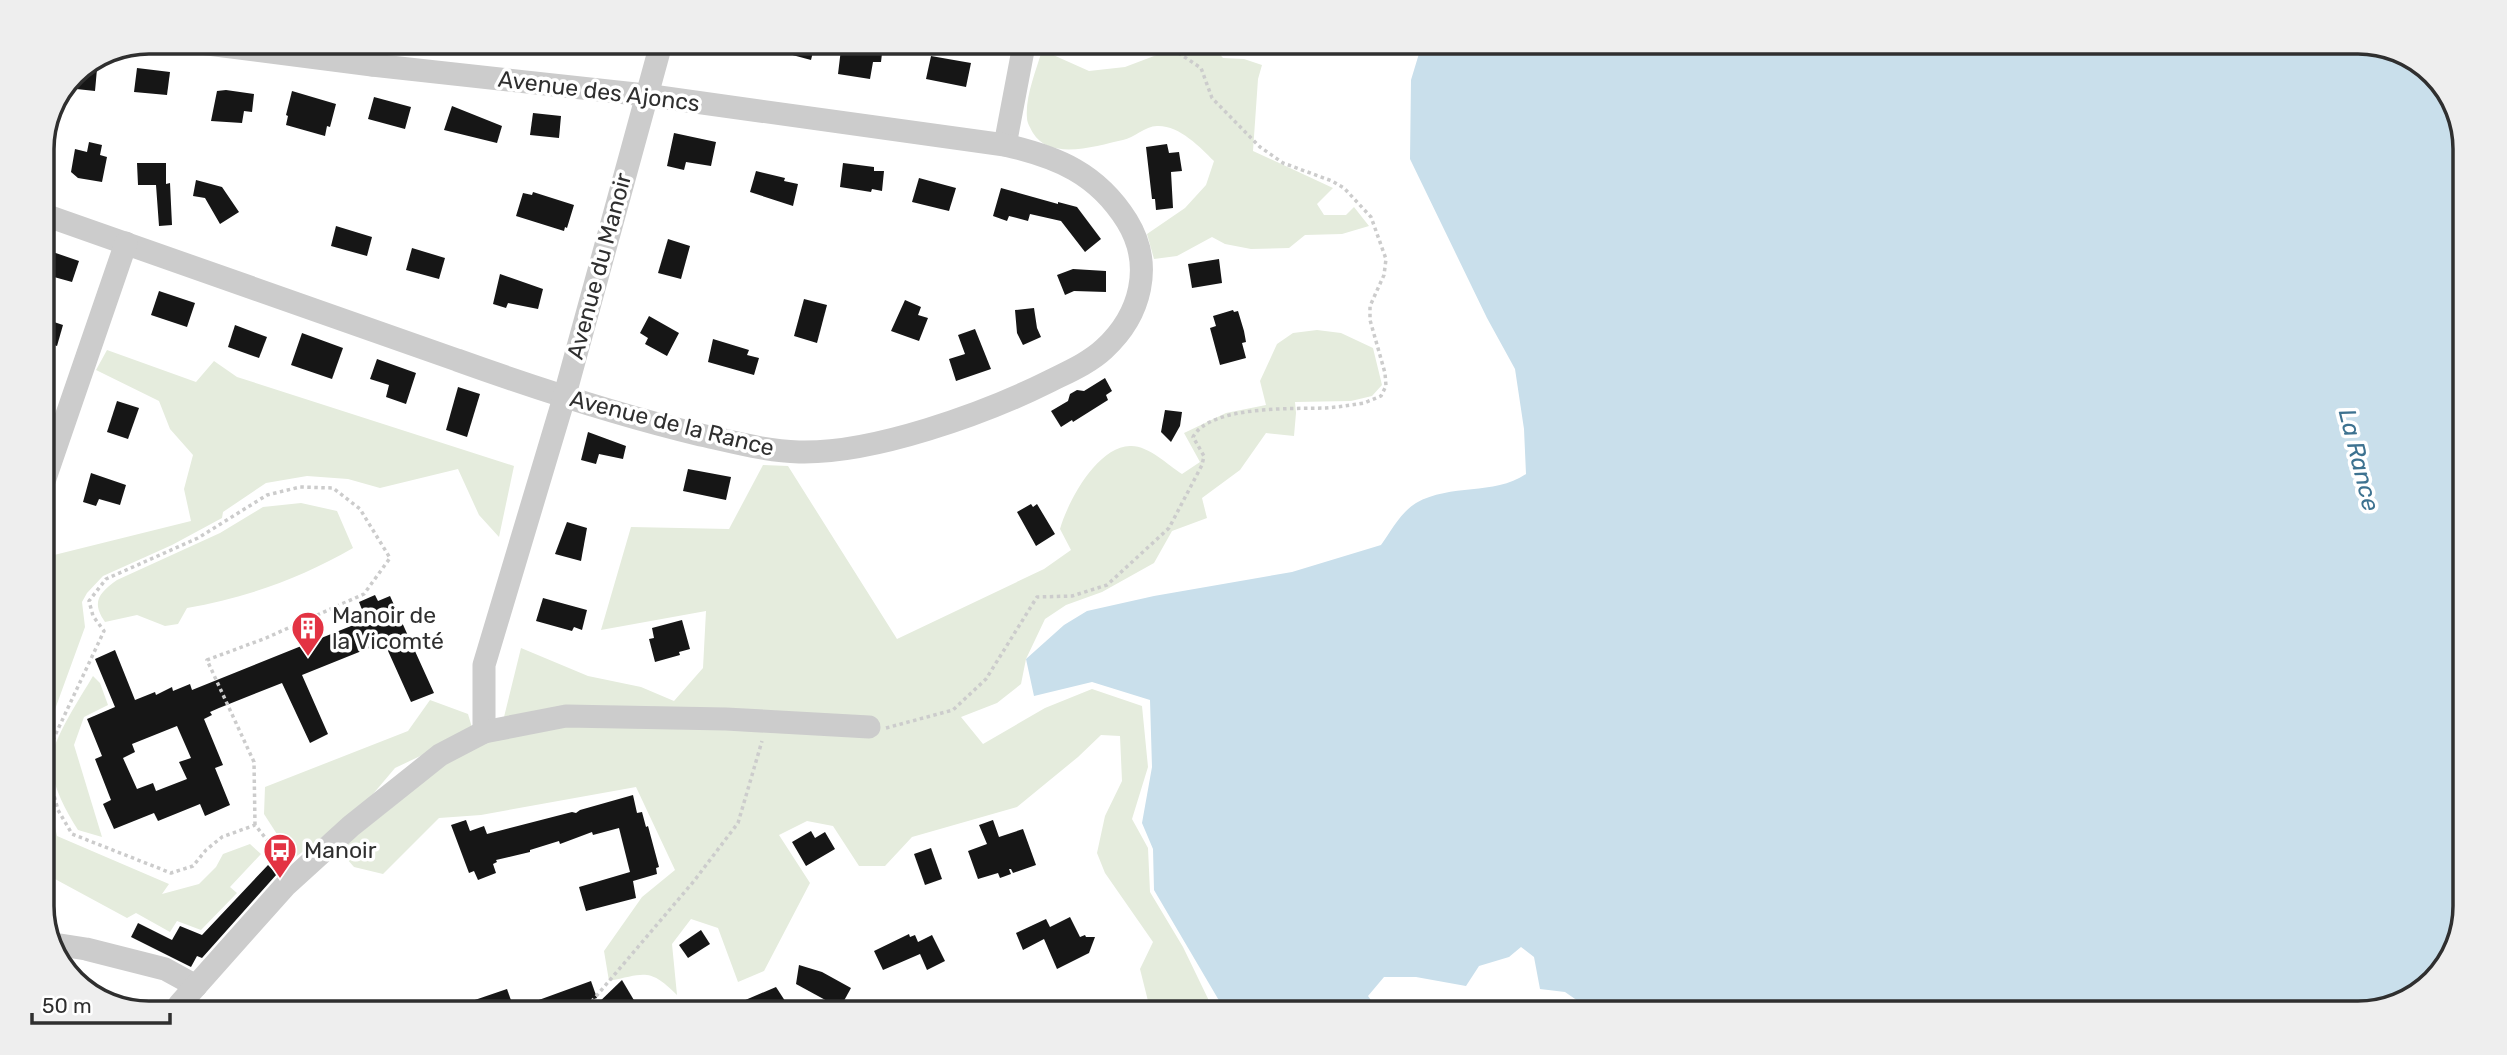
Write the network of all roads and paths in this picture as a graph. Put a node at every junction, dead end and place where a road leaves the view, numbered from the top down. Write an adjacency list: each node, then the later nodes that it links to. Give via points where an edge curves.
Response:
1 (375, 54): 5 (street, Avenue des Ajoncs)
2 (658, 54): 5 (street, Avenue du Manoir)
3 (1022, 54): 6 (street)
4 (1180, 54): 12 (path, via 1201,68 1212,98 1261,147 1283,163 1344,188 1371,217 1385,259 1370,320 1386,386 1381,396 1364,403 1238,413 1197,430 1193,437 1204,456 1202,465 1169,528 1107,585 1072,596 1037,597 986,680 953,710 891,728)
5 (645, 95): 6 (street, Avenue des Ajoncs); 9 (street, Avenue du Manoir)
6 (1005, 145): 9 (street, Avenue de la Rance, via 1060,160 1081,172 1120,210 1140,249 1141,289 1133,311 1102,351 1073,369 961,418 837,450 761,449)
7 (54, 218): 8 (street, Avenue de la Rance)
8 (126, 243): 9 (street, Avenue de la Rance); 10 (street)
9 (564, 398): 13 (street, Avenue du Manoir, via 484,665)
10 (54, 452)
11 (766, 721): 12 (street); 13 (street, via 566,716); 21 (path, via 738,823)
12 (869, 727)
13 (484, 732): 17 (street, via 440,755)
14 (54, 738): 16 (path, via 104,631 89,601 106,579 198,538 267,495 333,488 360,509 390,558 364,594 207,660 254,762)
15 (54, 795): 16 (path, via 72,834 172,873 193,866 222,837)
16 (255, 825): 17 (path)
17 (296, 876): 19 (street)
18 (63, 945): 19 (street, via 165,969)
19 (196, 986): 20 (street)
20 (183, 1001)
21 (592, 1001)

